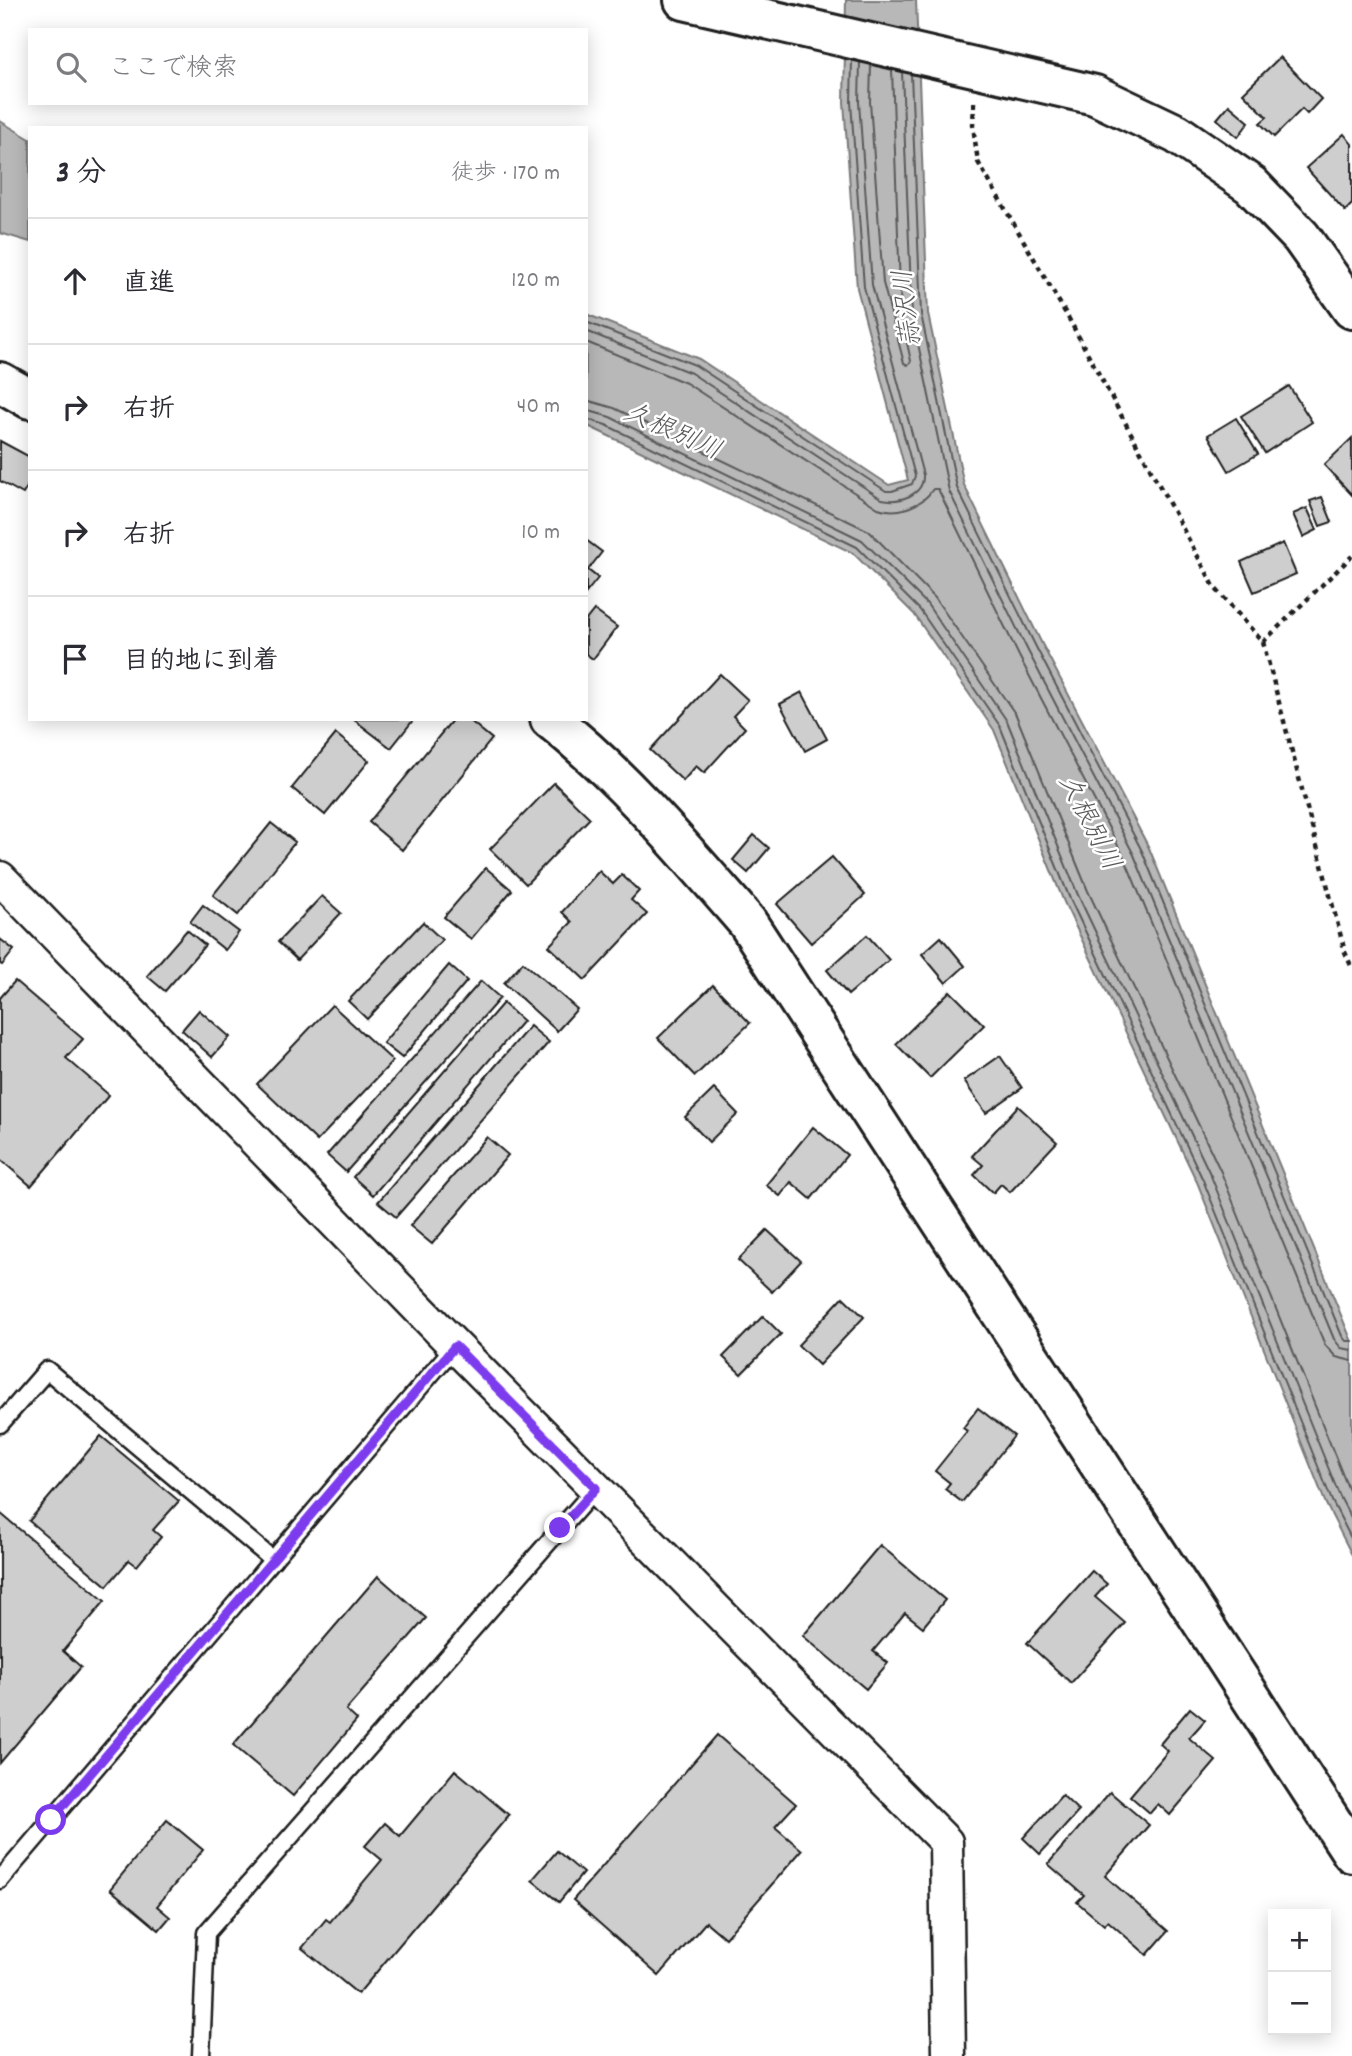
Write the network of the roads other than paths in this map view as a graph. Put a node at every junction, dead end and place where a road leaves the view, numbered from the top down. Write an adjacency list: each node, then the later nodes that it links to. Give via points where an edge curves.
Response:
1 (684, 0): 2 (street, via 1095,95 1177,134 1251,185 1301,237)
2 (1352, 309)
3 (0, 382): 4 (street)
4 (28, 398)
5 (552, 721): 11 (street, via 620,781 747,922)
6 (0, 878): 7 (street)
7 (455, 1346): 9 (street); 10 (lane)
8 (0, 1424): 10 (lane, via 47,1370)
9 (596, 1488): 13 (lane, via 206,1933); 14 (street, via 946,1842)
10 (273, 1560): 12 (lane)
11 (1352, 1853)
12 (0, 1880)
13 (201, 2056)
14 (949, 2056)

